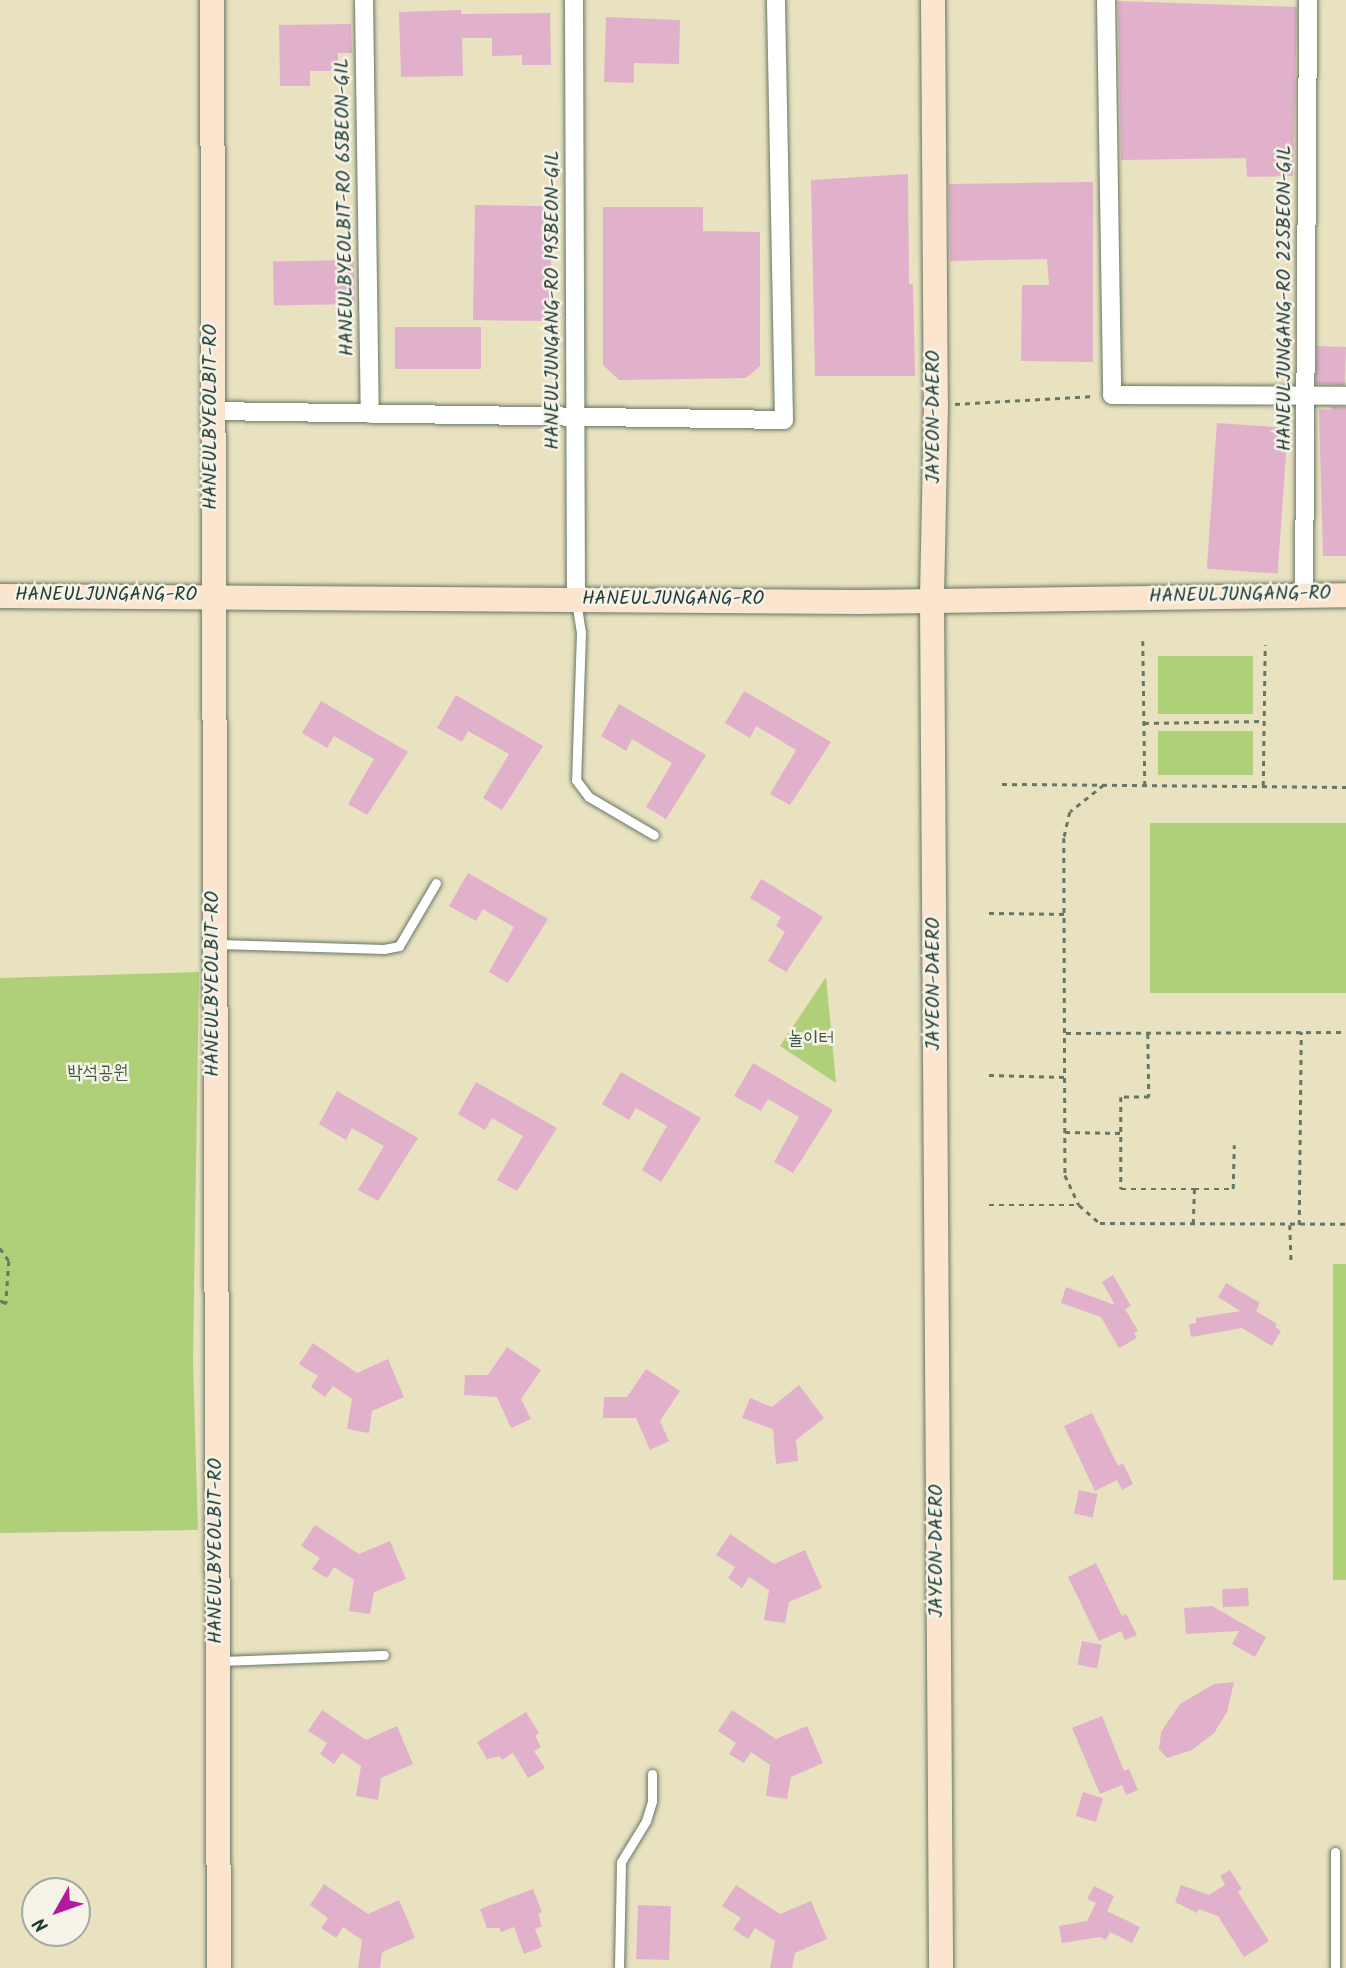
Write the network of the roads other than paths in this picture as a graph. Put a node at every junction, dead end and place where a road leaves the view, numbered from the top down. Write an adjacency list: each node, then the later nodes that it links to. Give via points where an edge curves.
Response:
1 (212, 0): 10 (street, HANEULBYEOLBIT-RO)
2 (364, 0): 11 (street, HANEULBYEOLBIT-RO 65BEON-GIL)
3 (574, 0): 12 (street, HANEULJUNGANG-RO 195BEON-GIL)
4 (776, 0): 12 (street, via 784,420)
5 (933, 0): 18 (street, JAYEON-DAERO, via 936,405)
6 (1106, 0): 8 (street, via 1112,395)
7 (1308, 0): 8 (street, HANEULJUNGANG-RO 225BEON-GIL)
8 (1307, 396): 9 (street); 13 (street, HANEULJUNGANG-RO 225BEON-GIL)
9 (1346, 396)
10 (212, 411): 11 (street); 16 (street, HANEULBYEOLBIT-RO)
11 (370, 414): 12 (street)
12 (575, 417): 17 (street, HANEULJUNGANG-RO 195BEON-GIL)
13 (1304, 595): 14 (street, HANEULJUNGANG-RO); 18 (street, HANEULJUNGANG-RO)
14 (1346, 595)
15 (0, 596): 16 (street, HANEULJUNGANG-RO)
16 (212, 596): 17 (street, HANEULJUNGANG-RO); 21 (street, HANEULBYEOLBIT-RO)
17 (576, 599): 18 (street, HANEULJUNGANG-RO); 19 (lane, via 581,632 576,780 589,797)
18 (932, 599): 28 (street, JAYEON-DAERO)
19 (654, 835)
20 (436, 883): 21 (lane, via 399,946)
21 (213, 944): 23 (street, HANEULBYEOLBIT-RO)
22 (384, 1655): 23 (lane)
23 (217, 1661): 26 (street, HANEULBYEOLBIT-RO)
24 (652, 1774): 27 (lane, via 646,1821 621,1862)
25 (1335, 1852): 29 (lane)
26 (219, 1968)
27 (619, 1968)
28 (941, 1968)
29 (1335, 1968)

